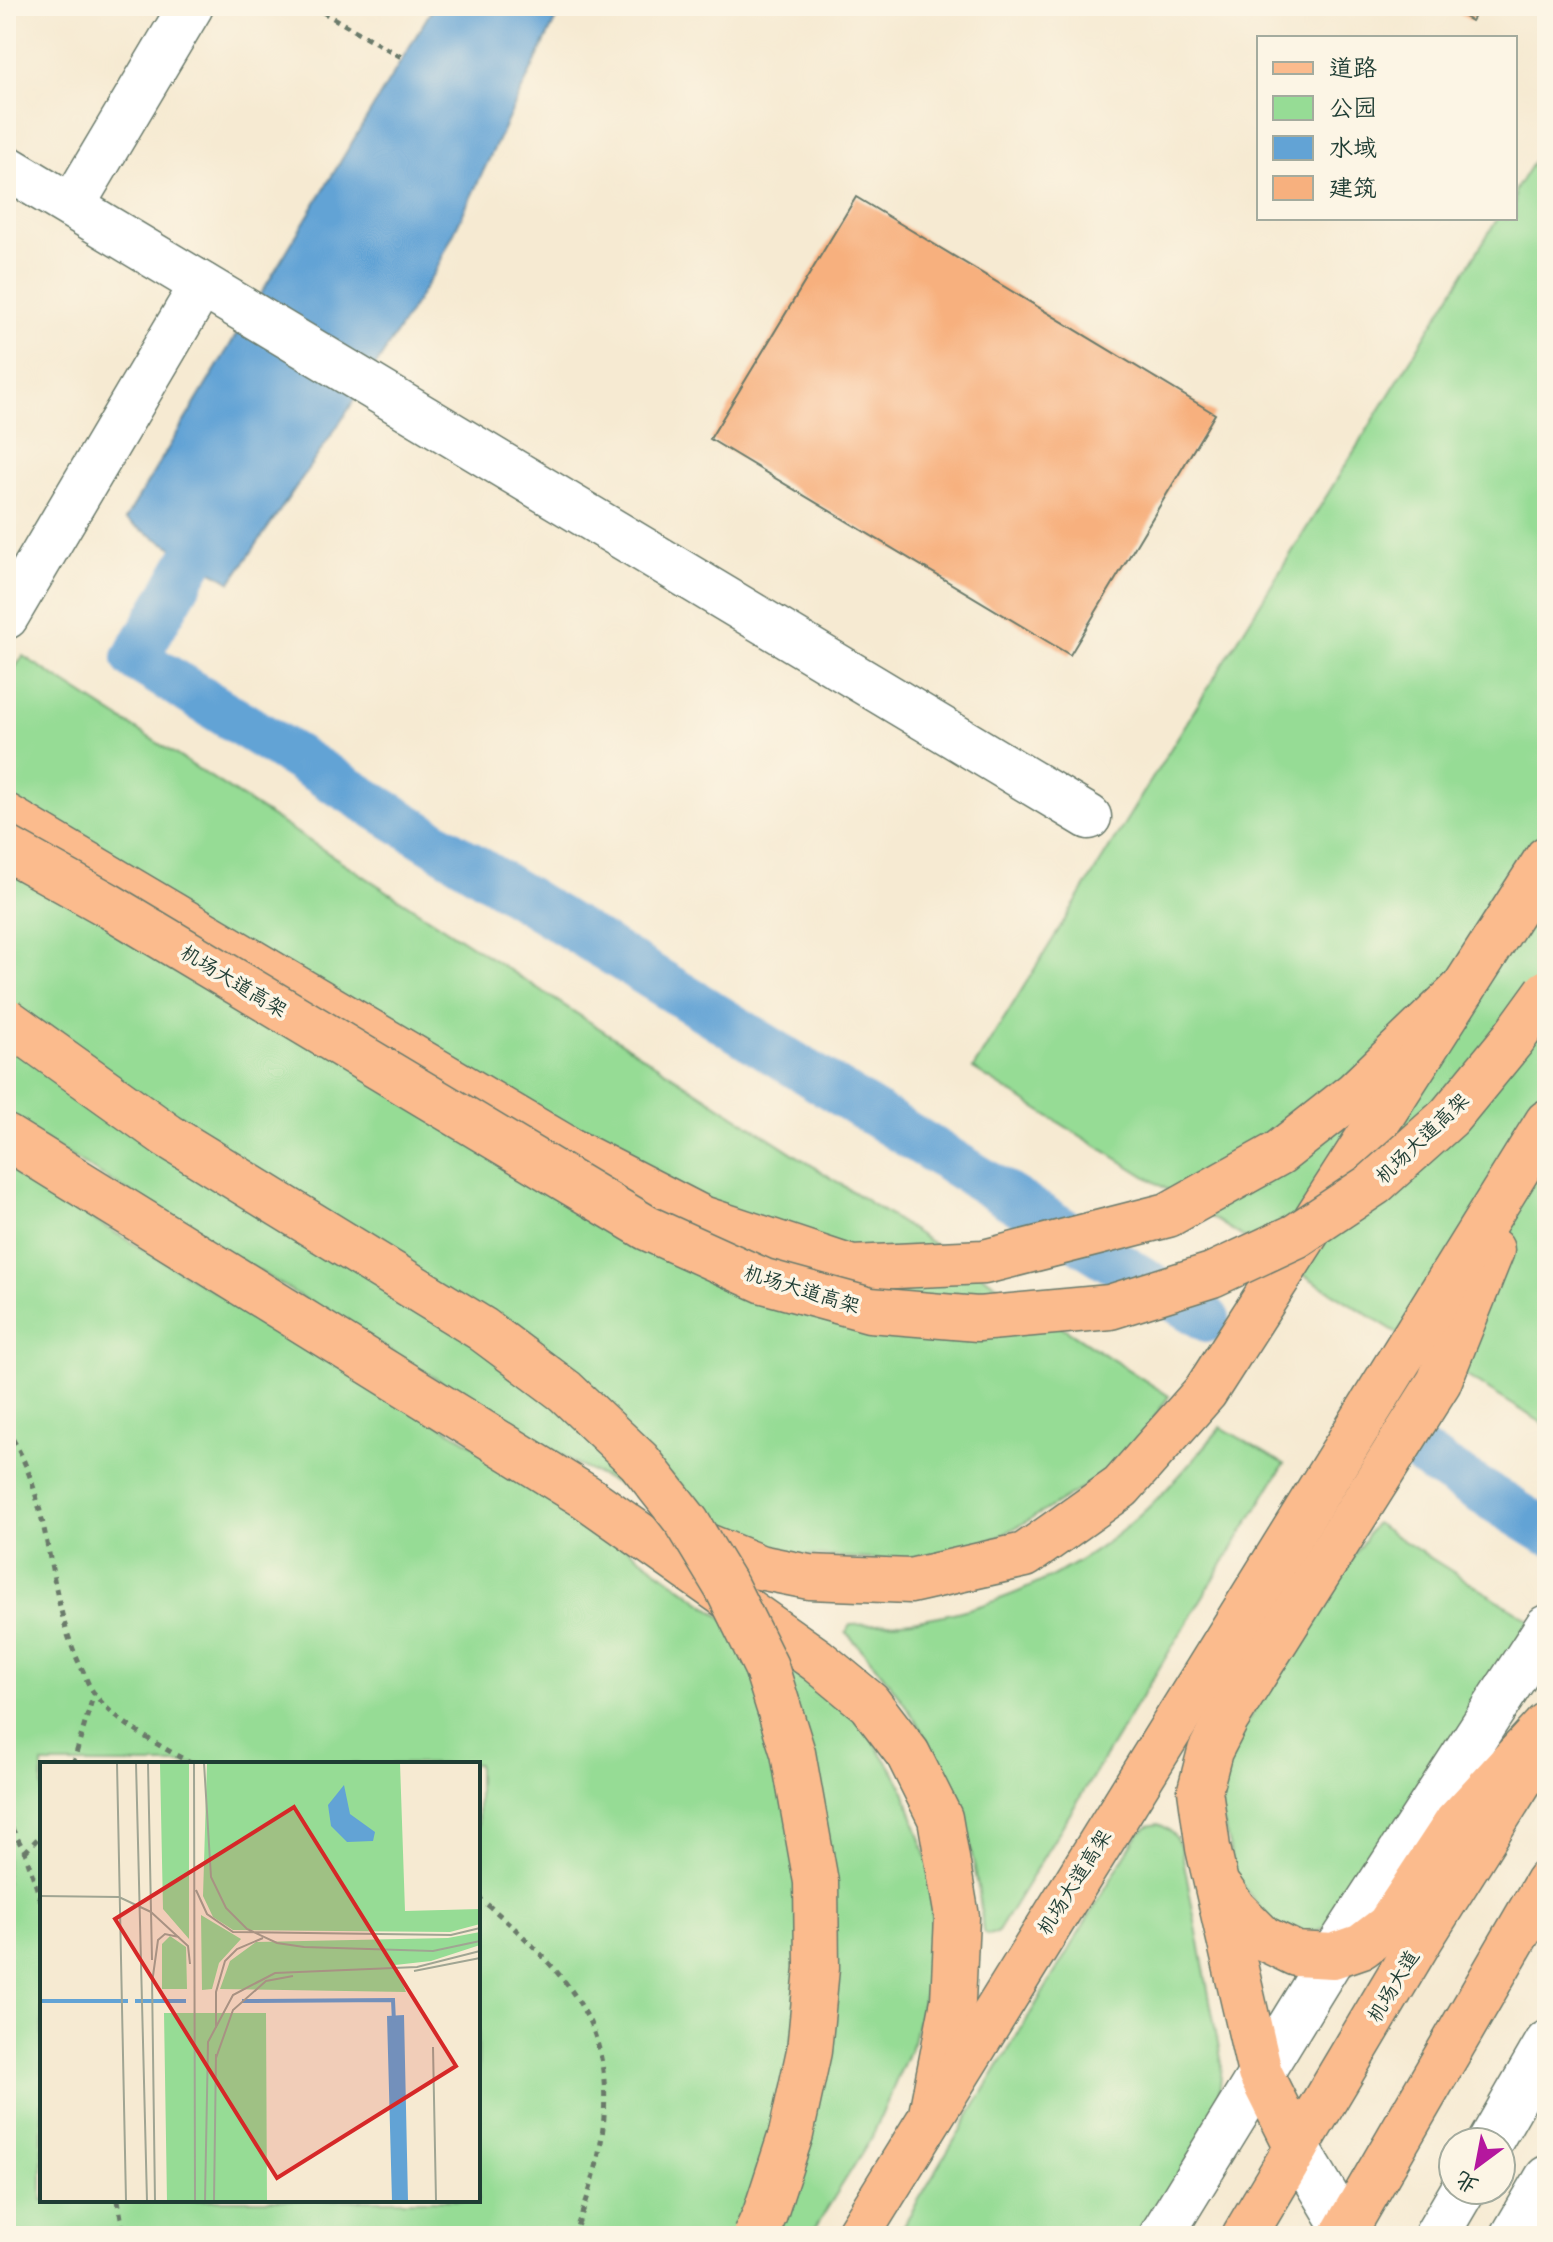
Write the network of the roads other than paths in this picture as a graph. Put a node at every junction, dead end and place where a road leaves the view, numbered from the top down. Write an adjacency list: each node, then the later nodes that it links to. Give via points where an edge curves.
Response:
1 (191, 6): 3 (street)
2 (6, 167): 3 (street)
3 (72, 206): 4 (street)
4 (217, 294): 5 (street); 7 (street)
5 (6, 617)
6 (6, 816): 10 (main road, via 568,1149 702,1218 852,1268 984,1262 1168,1215 1279,1153 1355,1093)
7 (1089, 817)
8 (6, 848): 11 (main road, 机场大道高架, bridge, via 647,1228 764,1281 870,1310 978,1319 1110,1307 1212,1275 1296,1236 1374,1184 1449,1117)
9 (1547, 858): 10 (main road)
10 (1463, 989): 15 (main road, via 1205,1392 1121,1487 1025,1555 910,1581 809,1577 759,1567)
11 (1547, 992)
12 (6, 1020): 30 (main road, bridge, via 168,1136 482,1329 565,1391 639,1461 687,1522 766,1667 793,1753 816,1882 817,1968 809,2051 791,2134)
13 (1541, 1132): 19 (main road, via 1439,1382 1210,1751 1200,1790); 24 (main road, 机场大道高架)
14 (6, 1137): 15 (main road)
15 (585, 1496): 24 (main road, via 817,1660 869,1703 908,1754 940,1818 957,1917 953,2001)
16 (1546, 1628): 21 (street)
17 (1547, 1724): 21 (main road, via 1456,1823 1388,1926 1362,1946)
18 (1547, 1737): 26 (main road, 机场大道)
19 (1208, 1848): 21 (main road, via 1222,1890 1263,1938 1296,1954); 23 (main road)
20 (1547, 1882): 29 (main road)
21 (1333, 1956): 23 (street)
22 (1547, 2043): 25 (street)
23 (1260, 2073): 26 (main road); 32 (street)
24 (931, 2114): 31 (main road, 机场大道高架)
25 (1499, 2126)
26 (1297, 2147): 29 (street); 33 (main road, 机场大道)
27 (1547, 2178): 35 (street)
28 (1454, 2206): 34 (street)
29 (1346, 2234)
30 (755, 2236)
31 (857, 2236)
32 (1161, 2236)
33 (1244, 2236)
34 (1436, 2236)
35 (1513, 2236)

